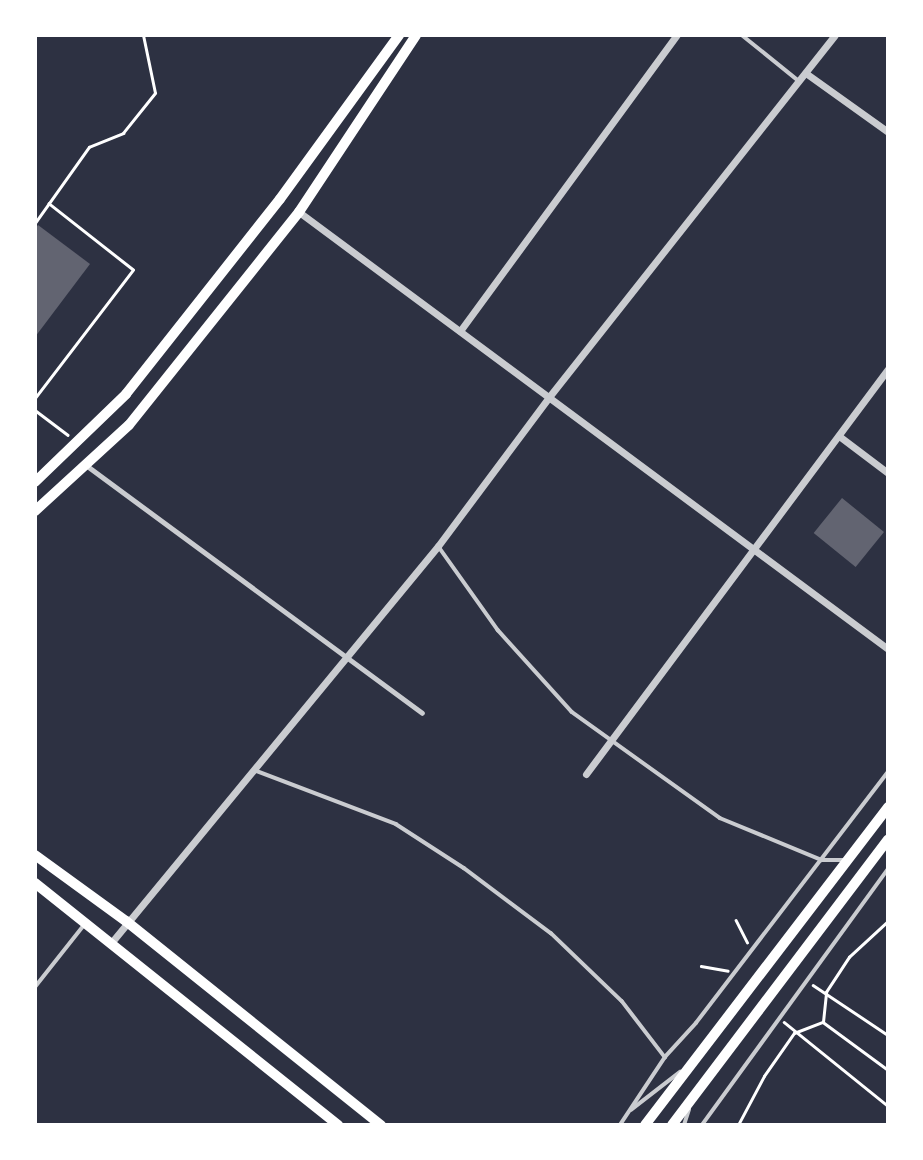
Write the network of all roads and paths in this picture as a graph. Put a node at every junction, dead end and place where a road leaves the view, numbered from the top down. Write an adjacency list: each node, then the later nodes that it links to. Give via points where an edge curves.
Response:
1 (143, 35): 10 (path, via 155,93 122,133 89,147)
2 (399, 35): 19 (highway, via 280,199 125,394)
3 (416, 35): 11 (highway)
4 (677, 35): 13 (street)
5 (742, 35): 8 (lane)
6 (835, 35): 7 (street)
7 (807, 74): 8 (street); 9 (street)
8 (800, 82): 15 (street)
9 (888, 132)
10 (49, 204): 12 (path); 16 (path, via 133,270)
11 (299, 212): 13 (street); 20 (highway, via 129,425)
12 (35, 223)
13 (460, 331): 15 (street)
14 (888, 369): 18 (street)
15 (549, 397): 24 (street); 25 (street)
16 (35, 398)
17 (35, 410): 19 (path)
18 (839, 436): 21 (street); 25 (street)
19 (78, 443): 22 (highway)
20 (87, 466): 23 (highway); 27 (street)
21 (888, 473)
22 (36, 481)
23 (35, 511)
24 (438, 546): 27 (street); 29 (lane, via 498,629 572,712)
25 (753, 549): 26 (street); 29 (street)
26 (888, 649)
27 (344, 659): 28 (street); 30 (street)
28 (422, 713)
29 (612, 740): 32 (street); 36 (lane, via 720,818)
30 (252, 769): 40 (street); 49 (lane, via 396,824 464,868 551,933 622,1001)
31 (888, 772): 36 (lane)
32 (586, 774)
33 (888, 807): 37 (highway)
34 (888, 839): 52 (highway)
35 (35, 855): 40 (highway)
36 (822, 860): 37 (lane); 49 (lane, via 696,1023)
37 (847, 860): 50 (highway)
38 (888, 869): 61 (lane)
39 (35, 883): 42 (highway)
40 (125, 921): 43 (street); 56 (highway)
41 (888, 921): 45 (path, via 849,957)
42 (86, 923): 43 (highway); 44 (lane)
43 (111, 943): 55 (highway)
44 (35, 986)
45 (826, 992): 46 (path); 48 (path)
46 (823, 1022): 47 (path); 51 (path)
47 (794, 1033): 53 (path); 62 (path)
48 (888, 1035)
49 (665, 1056): 54 (lane)
50 (695, 1060): 54 (lane); 58 (highway)
51 (888, 1070)
52 (694, 1096): 59 (highway); 60 (lane)
53 (888, 1106)
54 (628, 1113): 57 (lane)
55 (338, 1125)
56 (381, 1125)
57 (620, 1125)
58 (645, 1125)
59 (672, 1125)
60 (684, 1125)
61 (702, 1125)
62 (738, 1125)

